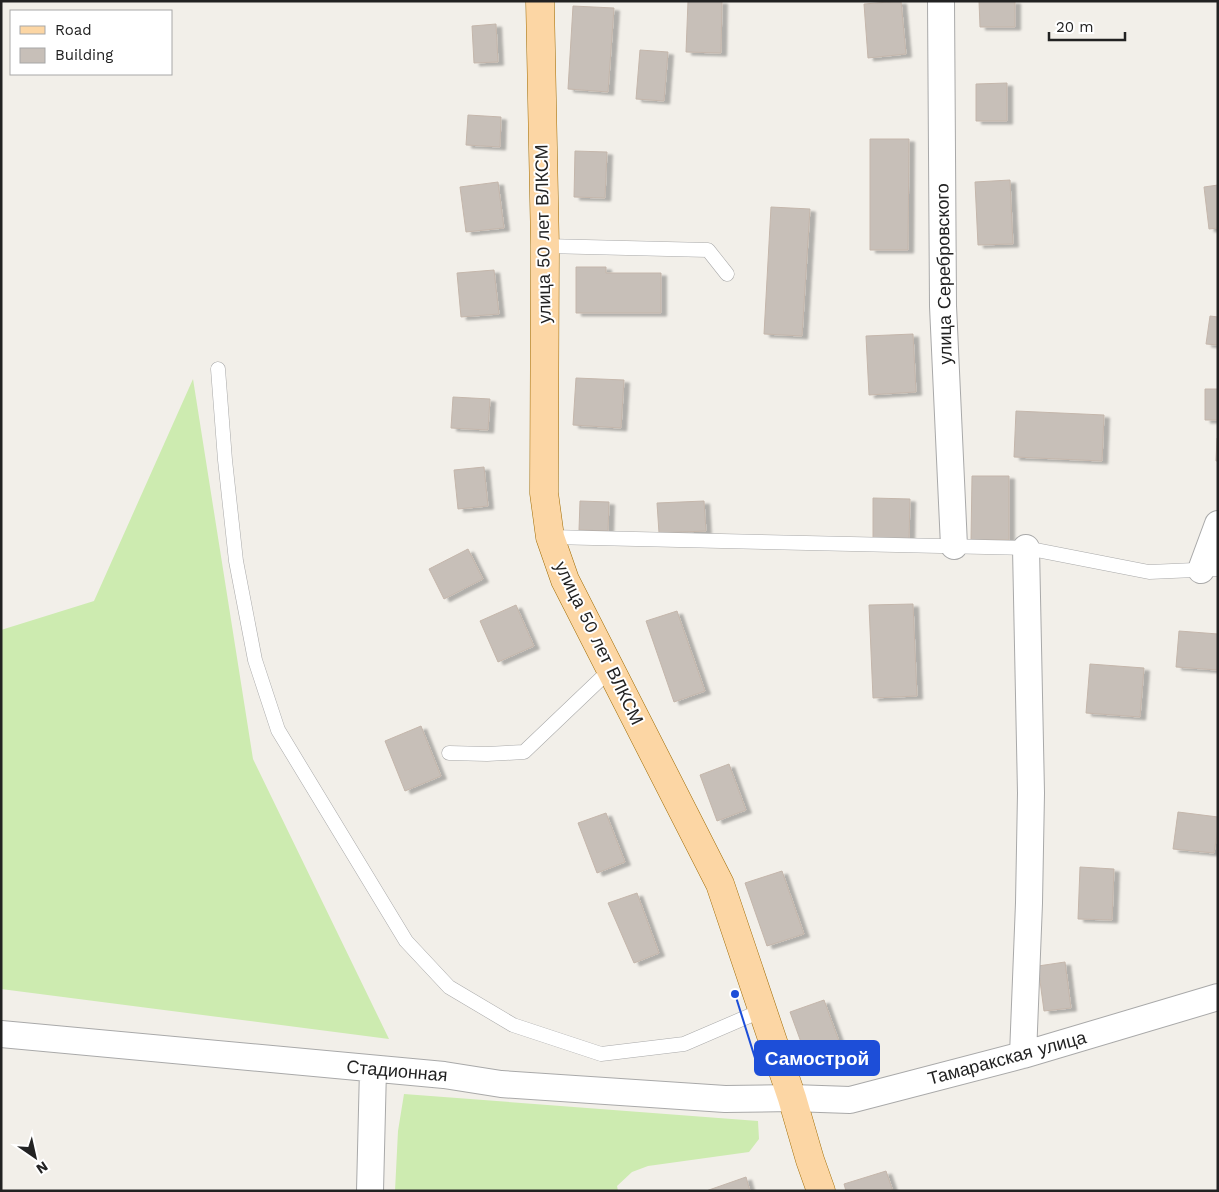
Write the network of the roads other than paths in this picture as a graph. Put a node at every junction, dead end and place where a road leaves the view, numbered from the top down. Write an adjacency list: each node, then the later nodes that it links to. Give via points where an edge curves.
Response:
1 (540, 1): 3 (main road, улица 50 лет ВЛКСМ)
2 (941, 1): 8 (street, улица Серебровского, via 943,306)
3 (545, 246): 4 (lane, via 708,250); 7 (main road, улица 50 лет ВЛКСМ, via 544,493)
4 (727, 274)
5 (218, 369): 14 (lane, via 236,561 255,660 278,730 406,941 449,987 513,1025 601,1054 684,1044)
6 (1218, 524): 10 (street)
7 (550, 538): 8 (lane); 11 (main road, улица 50 лет ВЛКСМ, via 565,580)
8 (954, 546): 9 (lane)
9 (1026, 548): 10 (lane, via 1149,572); 16 (street, via 1031,792)
10 (1209, 570)
11 (610, 670): 12 (lane, via 524,752); 14 (main road, улица 50 лет ВЛКСМ, via 720,884)
12 (449, 753)
13 (1218, 997): 16 (street, Тамаракская улица)
14 (763, 1010): 18 (main road, улица 50 лет ВЛКСМ)
15 (1, 1034): 17 (street, Стадионная)
16 (1023, 1055): 18 (street, Тамаракская улица, via 850,1100)
17 (373, 1069): 18 (street, Стадионная, via 501,1084 725,1099); 19 (street)
18 (792, 1098): 20 (main road, улица 50 лет ВЛКСМ)
19 (370, 1191)
20 (821, 1191)

